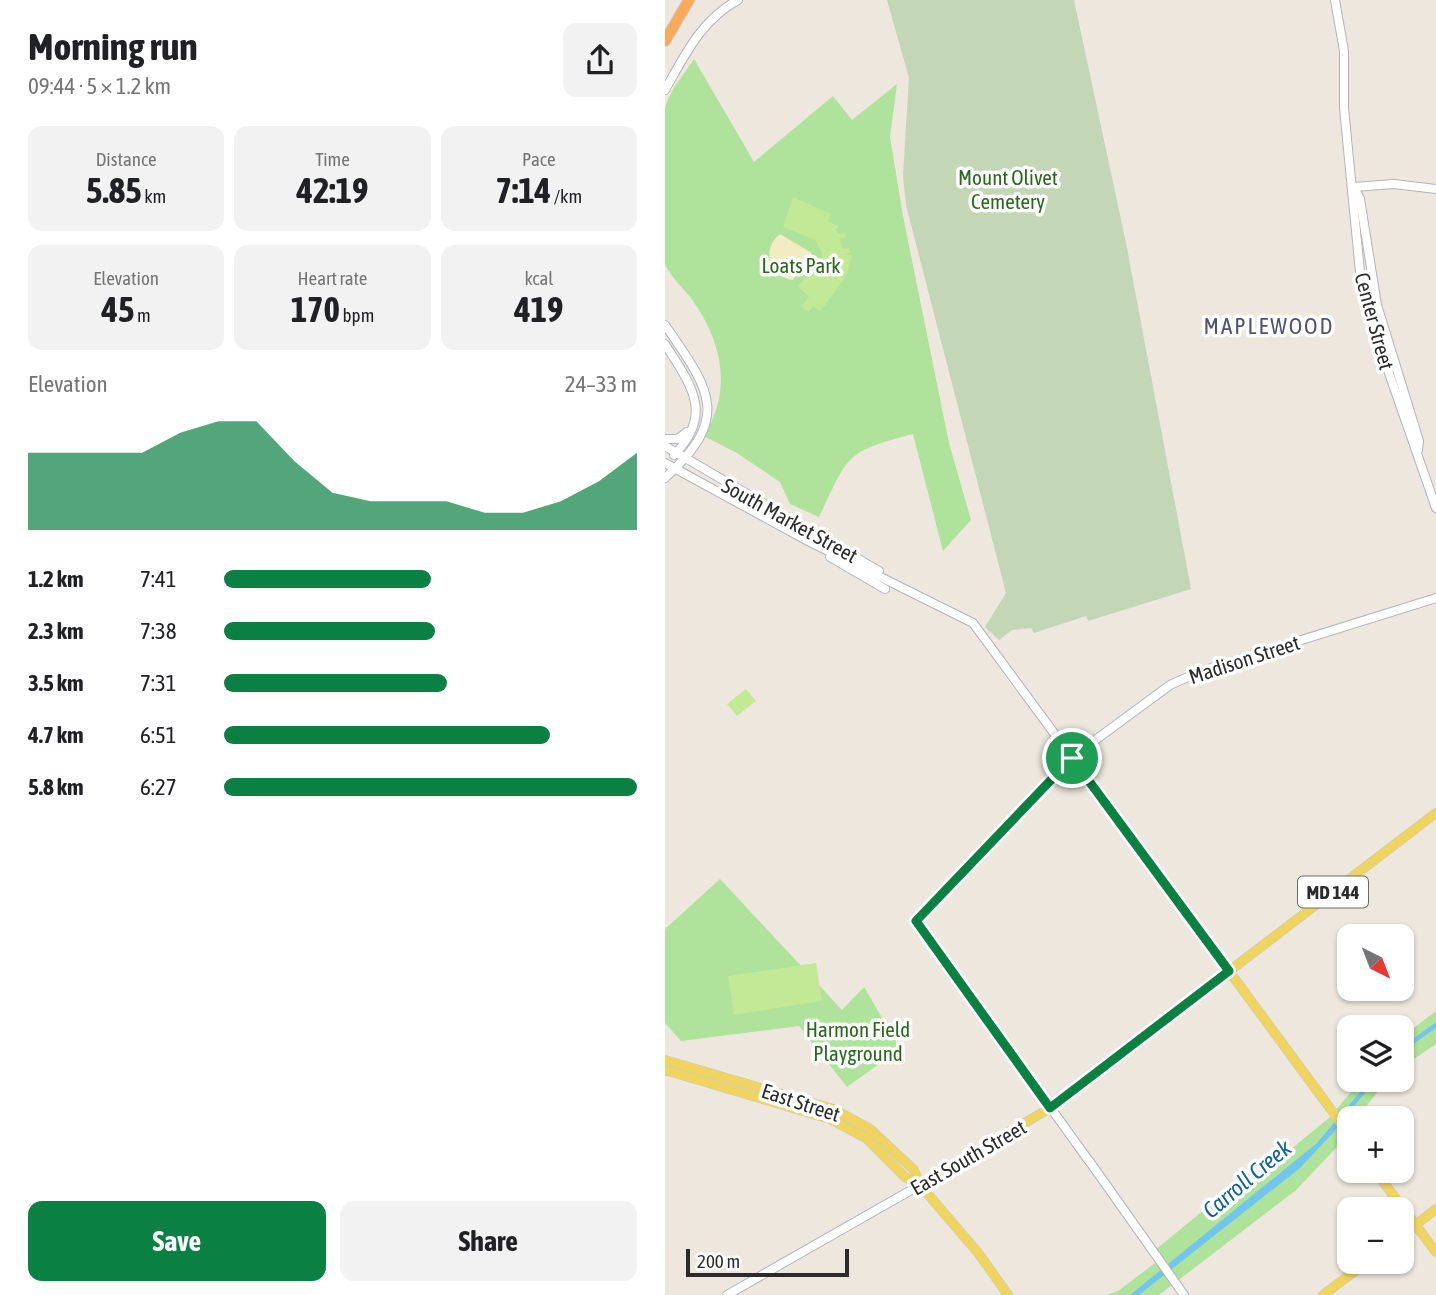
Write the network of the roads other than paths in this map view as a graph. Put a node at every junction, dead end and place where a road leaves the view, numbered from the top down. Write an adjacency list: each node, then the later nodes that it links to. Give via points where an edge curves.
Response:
1 (689, 0): 4 (highway)
2 (738, 0): 5 (main road, via 701,29)
3 (1335, 0): 6 (main road, Center Street, via 1344,51 1344,108)
4 (665, 41)
5 (665, 90)
6 (1354, 187): 7 (main road, via 1394,184); 18 (main road, Center Street, via 1352,202 1368,308)
7 (1436, 189)
8 (665, 325): 14 (main road, via 706,391 703,431)
9 (665, 344): 10 (main road, via 694,393 697,414)
10 (692, 428): 11 (main road, via 678,439); 13 (main road)
11 (665, 439)
12 (665, 446): 13 (main road, South Market Street)
13 (675, 454): 14 (main road, South Market Street); 15 (main road)
14 (684, 460): 16 (main road); 21 (main road, South Market Street)
15 (665, 463): 16 (main road, South Market Street)
16 (675, 469): 17 (main road); 19 (main road, South Market Street)
17 (665, 478)
18 (1436, 508)
19 (808, 541): 20 (main road); 21 (main road, South Market Street)
20 (885, 589)
21 (915, 593): 23 (main road, South Market Street, via 972,623)
22 (1436, 598): 23 (main road, Madison Street, via 1187,677)
23 (1072, 758): 25 (main road, South Market Street); 28 (main road, Madison Street, via 916,921)
24 (1436, 813): 25 (main road, MD 144)
25 (1229, 971): 28 (main road, East South Street / MD 144); 29 (main road, South Market Street)
26 (665, 1060): 31 (main road, East Street, via 852,1118 898,1153 914,1170)
27 (665, 1070): 31 (main road, East Street, via 830,1119 866,1138 905,1177)
28 (1050, 1108): 31 (main road, East South Street / MD 144); 38 (main road)
29 (1337, 1118)
30 (1384, 1183): 33 (main road)
31 (920, 1185): 36 (main road, East South Street / MD 144); 37 (main road)
32 (1436, 1209): 33 (main road)
33 (1416, 1224): 34 (main road)
34 (1436, 1252)
35 (1351, 1274): 39 (main road)
36 (727, 1295)
37 (1008, 1295)
38 (1184, 1295)
39 (1323, 1295)

